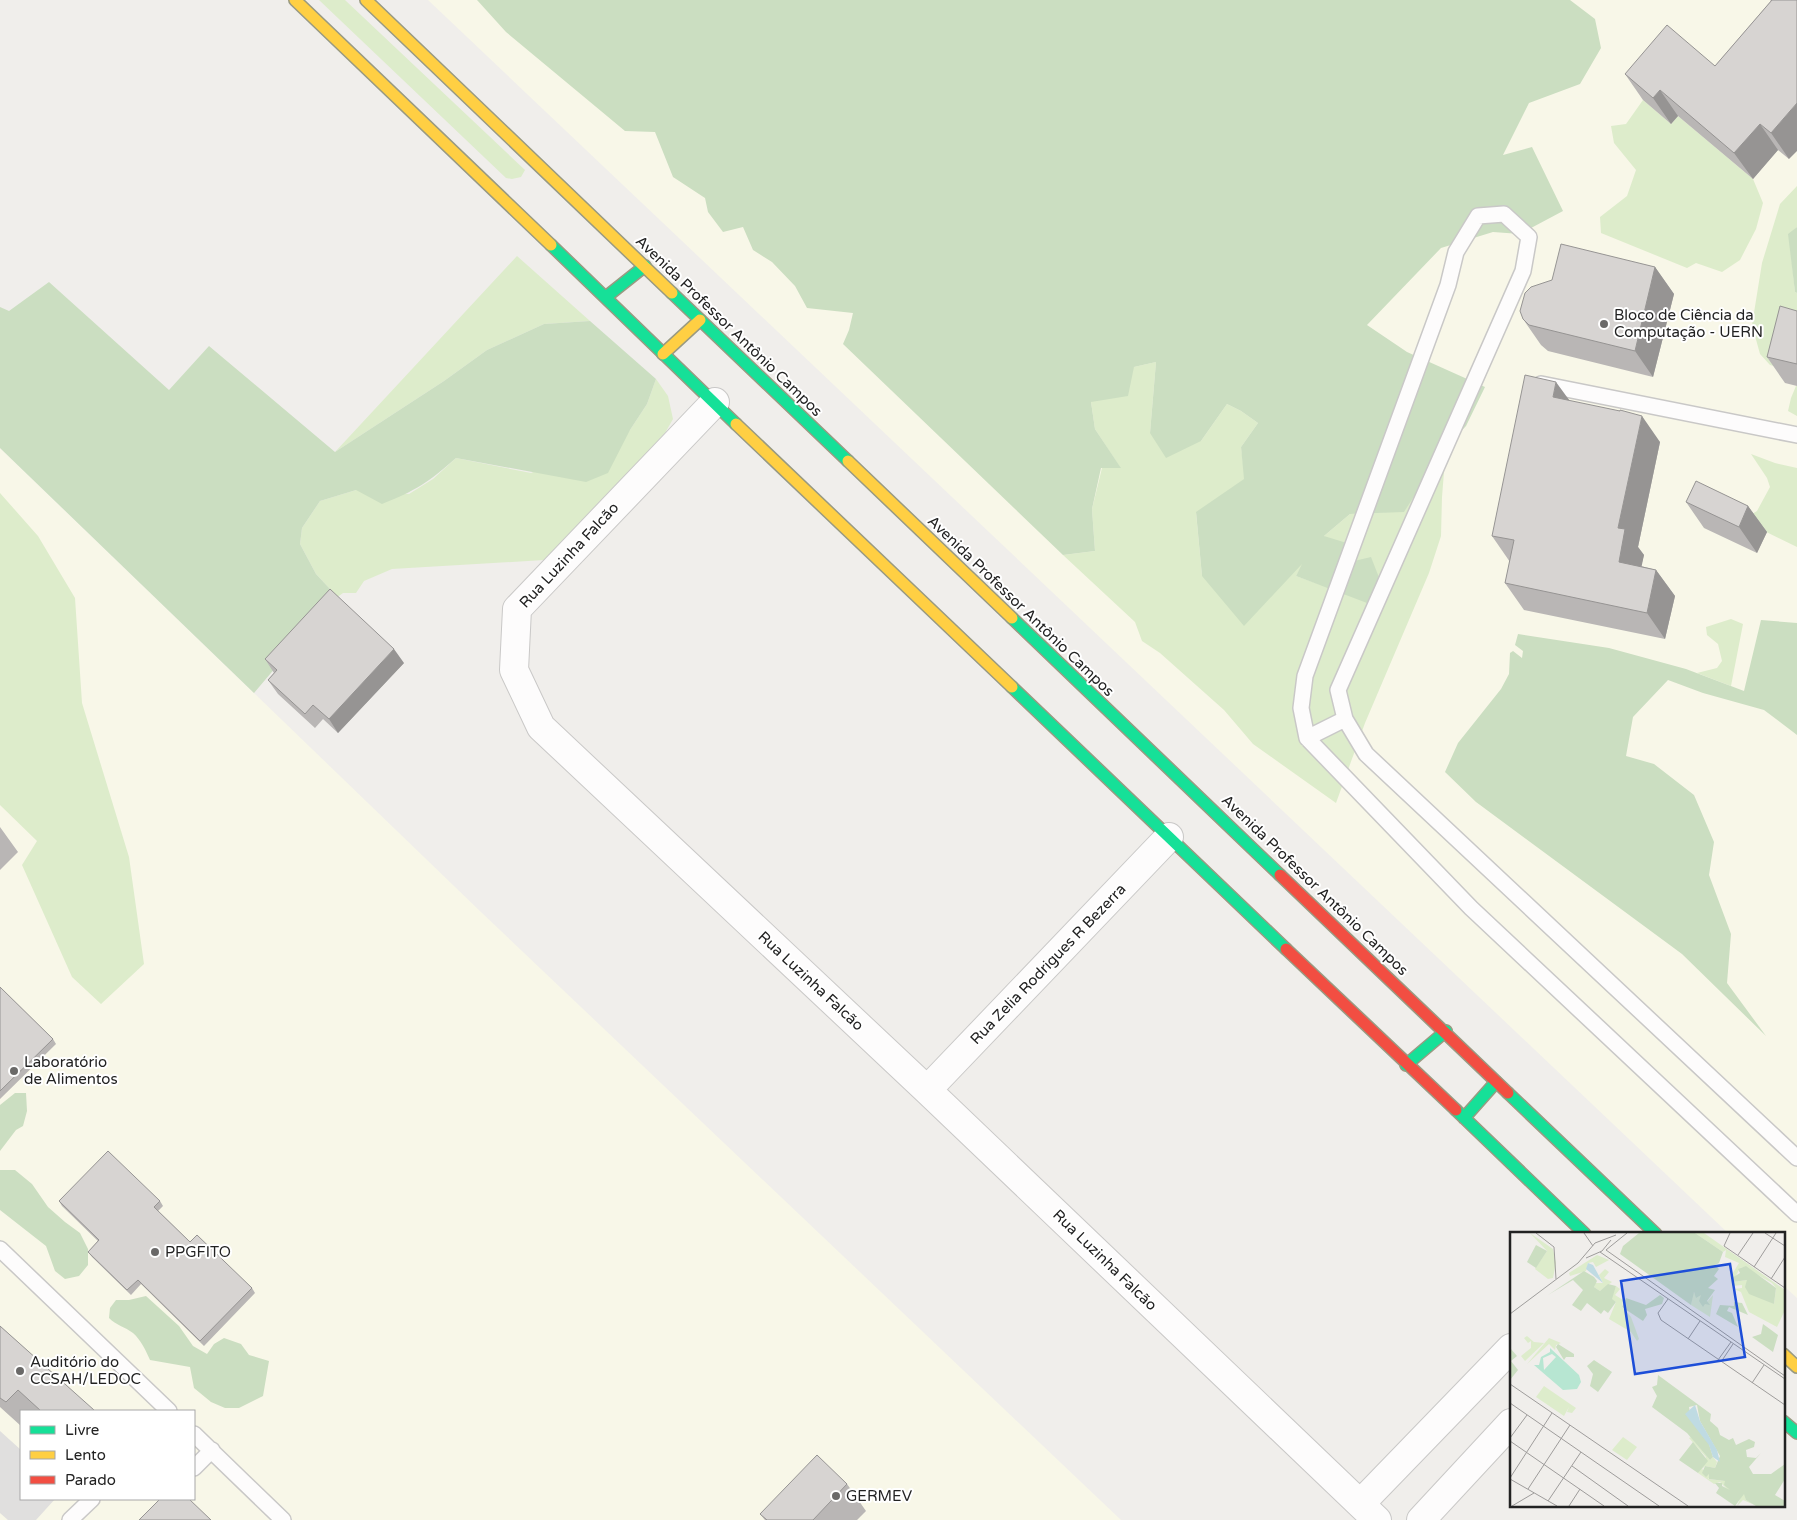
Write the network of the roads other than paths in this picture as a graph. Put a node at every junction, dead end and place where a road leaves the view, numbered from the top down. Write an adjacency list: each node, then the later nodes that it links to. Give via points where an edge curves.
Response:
1 (295, 0): 4 (street)
2 (366, 0): 3 (street, Avenida Professor Antônio Campos)
3 (645, 266): 4 (street); 5 (street, Avenida Professor Antônio Campos)
4 (606, 298): 6 (street)
5 (700, 320): 6 (street); 13 (street, Avenida Professor Antônio Campos)
6 (663, 354): 8 (street)
7 (1527, 381): 9 (lane)
8 (715, 402): 12 (street); 16 (street, Rua Luzinha Falcão, via 517,609 514,670 541,727)
9 (1797, 435)
10 (1344, 719): 11 (lane); 11 (lane, via 1338,690 1523,271 1529,237 1504,214 1478,216 1456,252 1448,285 1305,676 1301,708); 18 (lane, via 1366,754)
11 (1307, 738): 19 (lane, via 1471,908)
12 (1170, 837): 14 (street); 16 (street, Rua Zelia Rodrigues R Bezerra)
13 (1446, 1031): 14 (street); 15 (street, Avenida Professor Antônio Campos)
14 (1406, 1065): 17 (street)
15 (1496, 1082): 17 (street); 21 (street, Avenida Professor Antônio Campos)
16 (928, 1090): 34 (street, Rua Luzinha Falcão)
17 (1464, 1118): 20 (street)
18 (1797, 1158)
19 (1797, 1214)
20 (1583, 1232)
21 (1654, 1232)
22 (0, 1249): 26 (lane)
23 (1510, 1349): 34 (street)
24 (1784, 1355): 25 (street)
25 (1797, 1367)
26 (168, 1410)
27 (1784, 1422): 29 (street)
28 (1510, 1424): 37 (street)
29 (1797, 1433)
30 (195, 1435): 31 (lane)
31 (212, 1450): 32 (lane); 36 (lane)
32 (195, 1467)
33 (91, 1500): 35 (lane)
34 (1369, 1512)
35 (70, 1520)
36 (283, 1520)
37 (1421, 1520)

